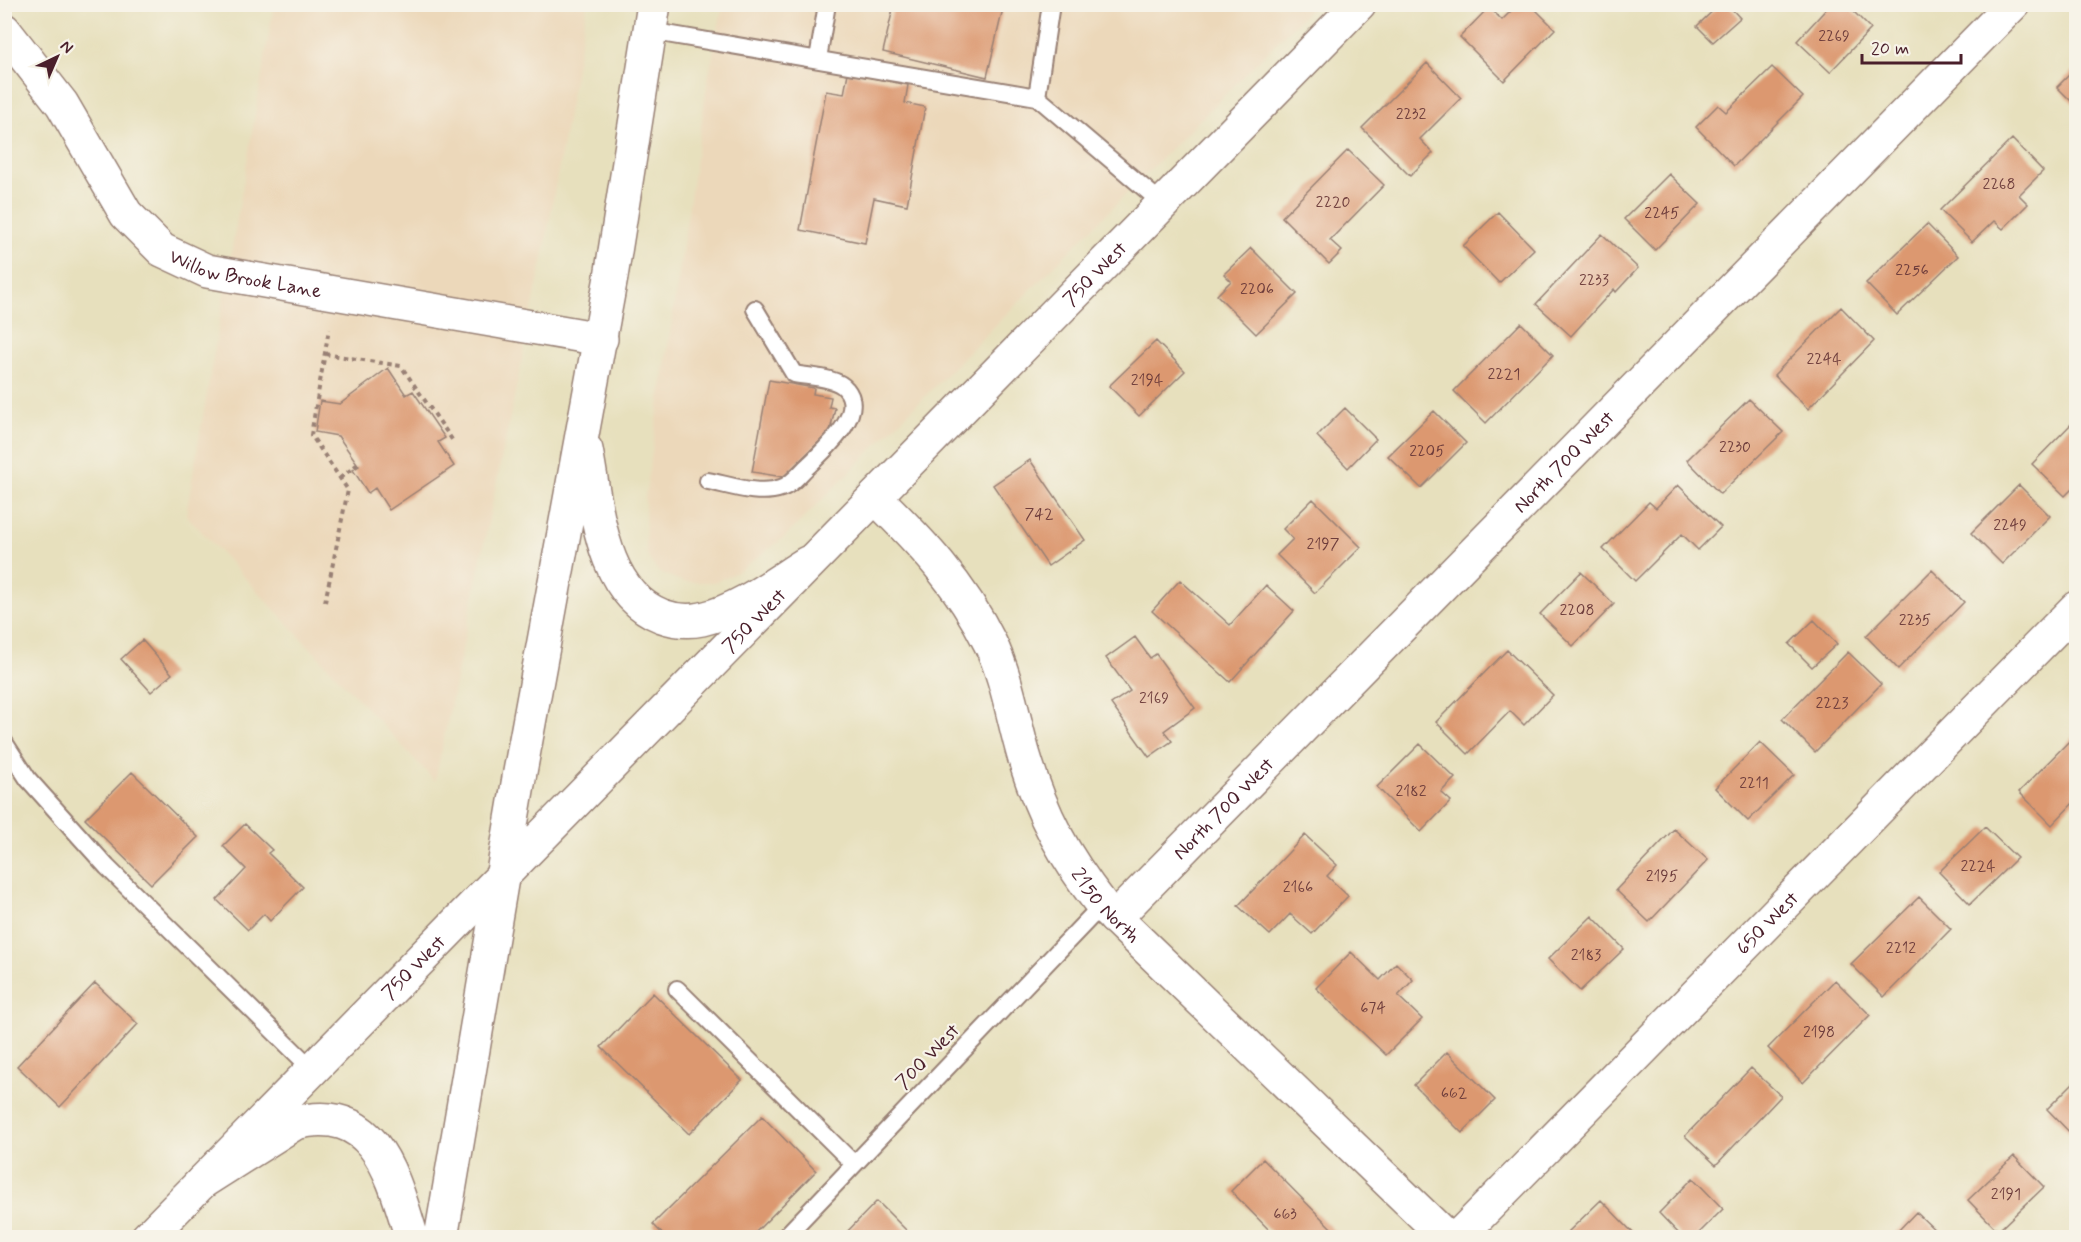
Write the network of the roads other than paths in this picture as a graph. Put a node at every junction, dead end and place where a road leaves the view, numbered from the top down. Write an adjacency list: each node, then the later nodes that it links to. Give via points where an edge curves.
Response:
1 (827, 4): 7 (lane)
2 (1051, 4): 8 (lane)
3 (1359, 4): 9 (street, 750 West)
4 (2013, 4): 19 (street, North 700 West)
5 (651, 18): 7 (lane); 11 (street)
6 (4, 30): 11 (street, Willow Brook Lane, via 62,104 126,214 162,250 207,271)
7 (818, 59): 8 (lane)
8 (1037, 97): 9 (lane)
9 (1163, 204): 14 (street, 750 West)
10 (755, 309): 13 (lane, via 794,374 840,383 848,390 849,414 837,437 783,488 759,490)
11 (600, 339): 12 (street)
12 (583, 431): 15 (street, via 608,553 626,591 646,610 678,621 702,619 731,608); 18 (street)
13 (708, 481)
14 (875, 497): 15 (street, 750 West); 19 (street, 2150 North, via 921,541 953,580 991,644 1039,801 1056,839)
15 (807, 563): 18 (street, 750 West)
16 (2076, 608): 29 (street, 650 West)
17 (4, 742): 21 (lane, via 28,780 107,867)
18 (503, 874): 21 (street, 750 West); 26 (street)
19 (1108, 912): 22 (lane, 700 West); 28 (street, 2150 North)
20 (677, 989): 22 (lane)
21 (312, 1069): 23 (street, 750 West)
22 (854, 1164): 27 (lane, 700 West)
23 (202, 1182): 24 (street, 750 West); 25 (street, via 295,1123 332,1120 366,1136 383,1155)
24 (147, 1238)
25 (412, 1238)
26 (441, 1238)
27 (784, 1238)
28 (1447, 1238)
29 (1457, 1238)

